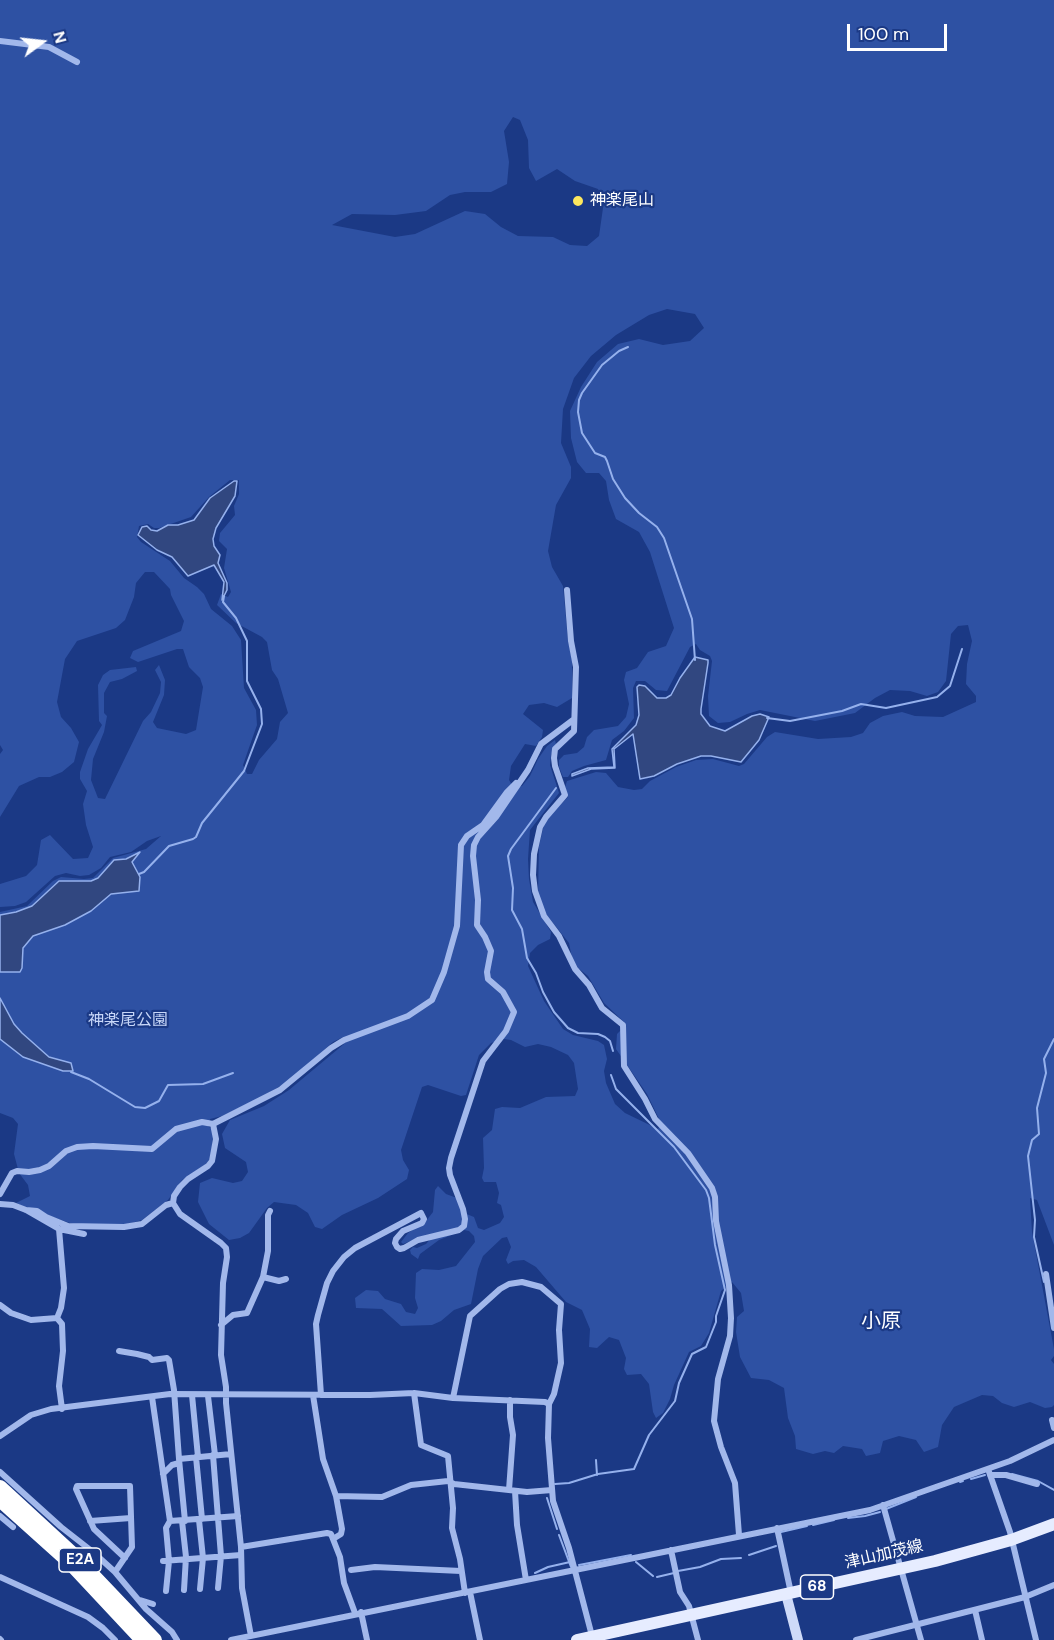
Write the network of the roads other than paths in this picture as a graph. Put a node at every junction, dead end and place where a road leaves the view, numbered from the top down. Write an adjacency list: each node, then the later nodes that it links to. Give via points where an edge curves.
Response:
1 (0, 41): 2 (street, via 49,47)
2 (77, 62)
3 (567, 590): 4 (street, via 576,667)
4 (573, 720): 5 (street, via 541,744); 64 (street, via 574,731 555,749 555,766 566,795 540,827 534,854 535,891 544,916 575,969 590,985 602,1008 623,1025 624,1066 655,1119 688,1153 715,1197 731,1318 714,1421 735,1483)
5 (520, 782): 6 (street, via 460,845 457,926 432,1000 408,1016 344,1040 280,1090); 26 (street, via 474,845 477,925 491,951 488,979 503,992 514,1012 506,1031 483,1061 449,1168 463,1209 464,1226 400,1249 396,1239 403,1231 422,1223 421,1213 344,1257 327,1283 316,1324)
6 (213, 1124): 7 (street, via 202,1122 176,1129 152,1149 93,1146 66,1151 40,1170 12,1173); 8 (street, via 216,1139 212,1161 180,1187)
7 (0, 1194)
8 (173, 1203): 10 (street, via 142,1224 124,1227 68,1226 37,1210); 19 (street, via 180,1214 226,1248)
9 (0, 1204): 10 (street)
10 (26, 1210): 12 (street)
11 (270, 1211): 15 (street)
12 (59, 1229): 13 (street); 18 (street, via 64,1288)
13 (84, 1234)
14 (1046, 1274): 20 (street)
15 (263, 1277): 16 (street); 19 (street, via 247,1313 233,1315)
16 (286, 1279)
17 (0, 1305): 18 (street, via 31,1320)
18 (57, 1318): 33 (street, via 62,1324 58,1386)
19 (221, 1325): 29 (street)
20 (1054, 1328)
21 (119, 1351): 23 (street, via 152,1360 167,1358)
22 (414, 1393): 26 (street); 30 (street); 45 (street, via 421,1445 448,1456)
23 (174, 1394): 24 (street); 27 (street); 41 (street)
24 (192, 1395): 28 (street); 40 (street)
25 (313, 1395): 26 (street); 29 (street); 50 (street, via 324,1459)
26 (321, 1395)
27 (152, 1396): 33 (street); 44 (street)
28 (208, 1396): 29 (street); 39 (street)
29 (226, 1396): 38 (street)
30 (453, 1398): 31 (street); 32 (street, via 470,1316 500,1289 522,1282 541,1287 561,1304 561,1363)
31 (510, 1400): 32 (street); 48 (street)
32 (549, 1404): 49 (street)
33 (62, 1409): 36 (street, via 31,1415)
34 (1052, 1420): 35 (street)
35 (1054, 1428)
36 (0, 1436)
37 (1054, 1440): 43 (street)
38 (231, 1454): 39 (street); 54 (street)
39 (214, 1455): 40 (street); 56 (street)
40 (197, 1457): 41 (street); 57 (street)
41 (179, 1461): 44 (street); 60 (street)
42 (0, 1472): 78 (street)
43 (989, 1472): 46 (street); 52 (street); 66 (street)
44 (163, 1474): 59 (street)
45 (451, 1482): 48 (street); 50 (street, via 411,1485 382,1497); 77 (street, via 452,1528)
46 (1037, 1484)
47 (0, 1487): 99 (highway, E2A, via 75,1556)
48 (512, 1490): 49 (street); 80 (street)
49 (552, 1490): 74 (street)
50 (336, 1496): 65 (street, via 342,1529)
51 (0, 1500): 98 (highway, E2A, via 69,1562)
52 (883, 1505): 63 (street); 75 (street)
53 (0, 1516): 62 (street)
54 (238, 1516): 56 (street); 68 (street)
55 (131, 1518): 58 (street); 58 (street, via 130,1486 77,1486); 70 (street, via 132,1547)
56 (218, 1518): 57 (street); 69 (street)
57 (201, 1519): 60 (street); 71 (street)
58 (90, 1521): 70 (street)
59 (170, 1521): 60 (street); 73 (street, via 166,1527)
60 (183, 1521): 72 (street)
61 (1054, 1524): 66 (main road, 津山加茂線 / 68)
62 (13, 1527)
63 (777, 1528): 64 (street); 87 (street)
64 (739, 1535): 67 (street)
65 (333, 1539): 68 (street, via 327,1533); 92 (street, via 344,1583)
66 (1011, 1540): 75 (main road, 津山加茂線 / 68); 88 (street)
67 (670, 1550): 74 (street); 93 (street, via 680,1592)
68 (241, 1551): 69 (street); 95 (street, via 244,1606)
69 (221, 1556): 71 (street); 82 (street)
70 (125, 1558): 78 (street)
71 (202, 1558): 72 (street); 83 (street)
72 (186, 1560): 73 (street); 84 (street)
73 (166, 1561): 85 (street)
74 (575, 1569): 80 (street); 96 (street)
75 (900, 1569): 87 (main road, 津山加茂線 / 68); 94 (street)
76 (351, 1570): 77 (street, via 375,1567)
77 (461, 1571): 86 (street)
78 (116, 1572): 89 (street)
79 (0, 1577): 97 (street, via 88,1617)
80 (526, 1580): 86 (street)
81 (1054, 1585): 88 (street)
82 (218, 1588)
83 (200, 1589)
84 (184, 1590)
85 (166, 1591)
86 (467, 1592): 92 (street); 103 (street)
87 (789, 1593): 93 (main road, 津山加茂線 / 68); 106 (street)
88 (1025, 1597): 91 (street); 110 (street)
89 (139, 1600): 90 (street); 100 (street)
90 (153, 1604)
91 (975, 1610): 94 (street); 109 (street)
92 (358, 1613): 95 (street); 102 (street)
93 (691, 1615): 96 (main road, 津山加茂線 / 68); 105 (street)
94 (917, 1624): 107 (street); 108 (street)
95 (251, 1636): 101 (street)
96 (593, 1638): 104 (main road, 津山加茂線 / 68)
97 (116, 1640)
98 (142, 1640)
99 (154, 1640)
100 (177, 1640)
101 (231, 1640)
102 (367, 1640)
103 (480, 1640)
104 (577, 1640)
105 (698, 1640)
106 (798, 1640)
107 (860, 1640)
108 (921, 1640)
109 (982, 1640)
110 (1036, 1640)

